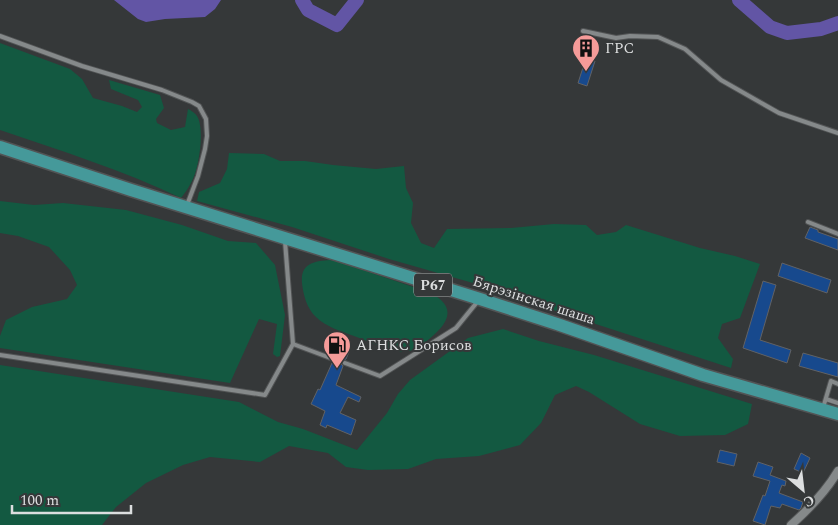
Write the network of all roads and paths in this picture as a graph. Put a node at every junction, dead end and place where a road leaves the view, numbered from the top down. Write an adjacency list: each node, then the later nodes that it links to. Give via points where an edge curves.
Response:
1 (583, 31): 3 (lane, via 616,38 658,37 685,49 721,80 779,113)
2 (0, 36): 5 (lane, via 82,66 162,90 199,106 206,119 207,136 198,176)
3 (838, 133)
4 (0, 147): 5 (main road, Бярэзінская шаша / Р67)
5 (186, 207): 8 (main road, Бярэзінская шаша / Р67)
6 (808, 222): 7 (lane)
7 (838, 234)
8 (285, 238): 9 (main road, Бярэзінская шаша / Р67); 10 (lane)
9 (480, 299): 13 (lane, via 456,328 380,376); 16 (main road, Бярэзінская шаша / Р67, via 703,375)
10 (293, 344): 11 (lane, via 265,396); 12 (lane)
11 (0, 355)
12 (333, 359)
13 (345, 363)
14 (838, 384): 16 (lane, via 831,381)
15 (838, 403): 16 (lane)
16 (824, 404): 17 (main road, Бярэзінская шаша / Р67)
17 (838, 414)
18 (838, 471): 19 (street, via 812,506)
19 (791, 525)

